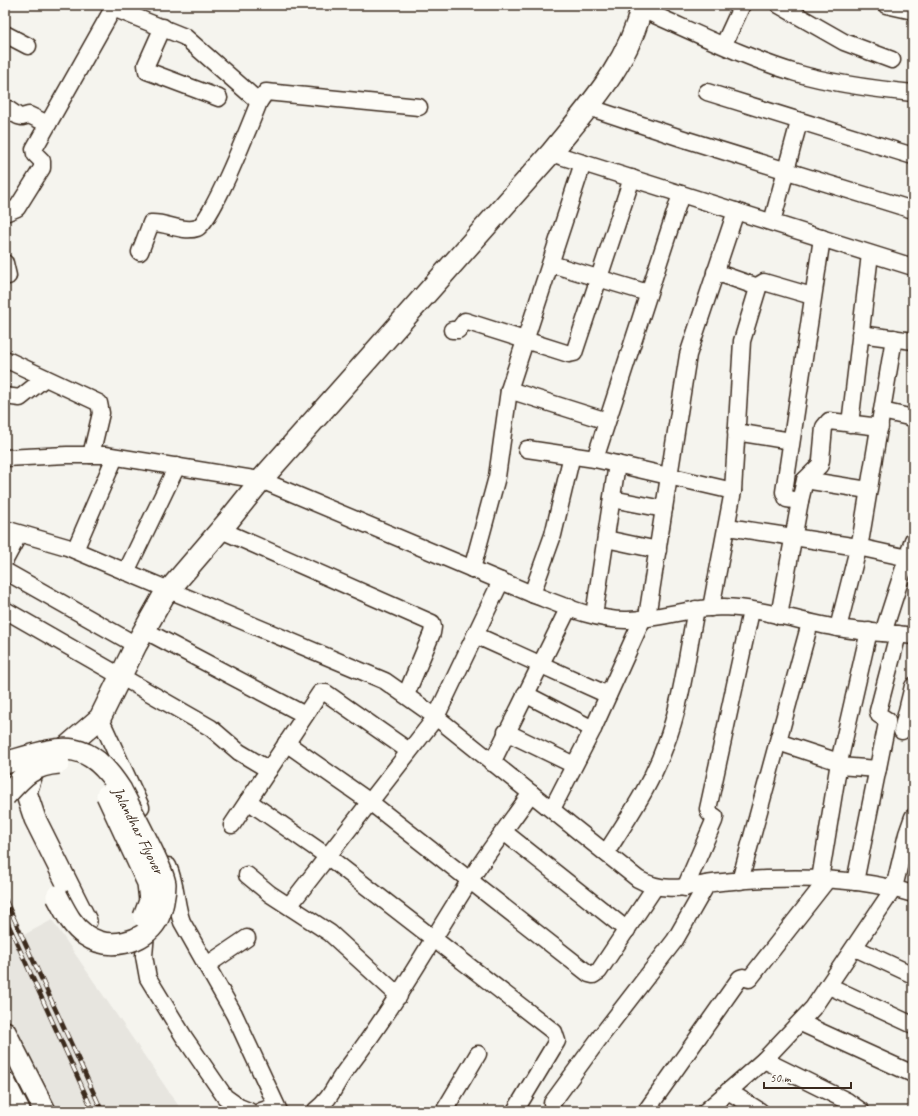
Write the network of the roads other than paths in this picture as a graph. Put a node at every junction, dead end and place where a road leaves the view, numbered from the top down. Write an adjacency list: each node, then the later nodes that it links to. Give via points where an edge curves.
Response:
1 (742, 5): 9 (street)
2 (779, 5): 11 (street, via 844,42)
3 (886, 5): 6 (street)
4 (114, 6): 7 (street); 20 (street)
5 (642, 7): 9 (street); 18 (main road, via 624,56)
6 (913, 11)
7 (163, 27): 14 (street, via 146,65 147,71); 15 (street, via 185,37)
8 (5, 34): 10 (street)
9 (724, 44): 13 (street, via 796,73 824,80)
10 (28, 46)
11 (892, 60)
12 (707, 92): 19 (street)
13 (913, 93)
14 (219, 98)
15 (259, 102): 17 (street, via 263,95 270,92); 32 (street, via 220,191 202,224 190,229 151,223)
16 (5, 107): 20 (street, via 18,116 29,115)
17 (419, 107)
18 (588, 107): 21 (main road); 24 (street)
19 (799, 122): 22 (street); 24 (street)
20 (48, 124): 29 (street, via 33,151 42,161 42,168 17,208)
21 (551, 153): 23 (street); 65 (main road)
22 (913, 156)
23 (583, 163): 25 (street); 34 (street)
24 (786, 171): 27 (street); 30 (street)
25 (632, 178): 26 (street); 37 (street)
26 (681, 194): 28 (street); 39 (street)
27 (913, 210)
28 (736, 211): 30 (street); 36 (street)
29 (5, 213)
30 (772, 222): 31 (street)
31 (822, 238): 33 (street); 40 (street)
32 (140, 252)
33 (870, 254): 35 (street); 42 (street)
34 (551, 264): 37 (street); 44 (street)
35 (913, 267)
36 (715, 272): 38 (street); 64 (street, via 688,355)
37 (599, 279): 39 (street); 44 (street, via 574,353 569,354)
38 (758, 287): 40 (street, via 764,282); 54 (street, via 742,341)
39 (648, 293): 52 (street)
40 (812, 296): 55 (street)
41 (452, 330): 44 (street, via 458,330 465,321)
42 (860, 334): 43 (street); 53 (street)
43 (894, 338): 45 (street); 51 (street)
44 (525, 341): 48 (street)
45 (913, 341)
46 (5, 359): 47 (street)
47 (45, 378): 49 (street, via 20,398); 57 (street, via 99,403 101,412)
48 (509, 390): 52 (street); 83 (street, via 496,477)
49 (5, 396)
50 (913, 418): 51 (street)
51 (881, 419): 53 (street); 67 (street)
52 (607, 421): 61 (street)
53 (850, 424): 66 (street, via 829,421 826,423 820,465)
54 (736, 432): 55 (street); 68 (street)
55 (791, 441): 70 (street, via 784,495 787,499)
56 (527, 449): 58 (street)
57 (91, 455): 59 (street); 60 (street)
58 (572, 455): 61 (street); 88 (street, via 553,536)
59 (115, 456): 63 (street); 79 (street)
60 (5, 458)
61 (595, 459): 62 (street)
62 (617, 464): 64 (street); 69 (street)
63 (177, 466): 65 (street); 85 (street)
64 (669, 476): 68 (street); 71 (street)
65 (261, 480): 73 (main road); 83 (street)
66 (805, 480): 67 (street); 70 (street)
67 (868, 490): 78 (street)
68 (733, 491): 72 (street)
69 (612, 499): 71 (street); 76 (street)
70 (800, 501): 75 (street)
71 (664, 509): 80 (street)
72 (728, 527): 75 (street); 90 (street)
73 (221, 530): 87 (main road); 105 (street, via 432,623 432,633)
74 (12, 532): 79 (street); 82 (street)
75 (794, 537): 78 (street); 94 (street)
76 (606, 539): 80 (street); 93 (street)
77 (913, 540): 81 (street)
78 (858, 547): 81 (street); 97 (street)
79 (75, 550): 85 (street)
80 (658, 550): 95 (street)
81 (908, 558): 98 (street)
82 (5, 560)
83 (472, 569): 86 (street)
84 (5, 571): 100 (street)
85 (126, 572): 87 (street)
86 (501, 581): 88 (street); 99 (street)
87 (168, 590): 100 (main road); 105 (street, via 380,679)
88 (532, 594): 89 (street)
89 (569, 608): 93 (street); 101 (street)
90 (704, 608): 92 (street); 95 (street); 131 (street, via 666,745 642,796)
91 (5, 610): 102 (street)
92 (751, 611): 94 (street); 140 (street, via 708,809 715,817)
93 (594, 615): 95 (street, via 617,620)
94 (779, 616): 96 (street)
95 (645, 617): 106 (street)
96 (810, 623): 97 (street); 114 (street)
97 (838, 628): 98 (street)
98 (898, 633): 111 (street, via 878,711 879,715); 117 (street)
99 (474, 635): 101 (street); 108 (street)
100 (140, 637): 102 (main road); 107 (street)
101 (539, 664): 104 (street); 106 (street)
102 (121, 675): 109 (main road); 121 (street, via 210,728 243,755)
103 (913, 686): 111 (street)
104 (524, 694): 110 (street); 112 (street)
105 (406, 695): 108 (street)
106 (608, 695): 110 (street)
107 (305, 715): 113 (street); 115 (street, via 317,695 323,692)
108 (436, 717): 115 (street); 116 (street)
109 (100, 718): 118 (main road, via 56,756); 149 (street, via 172,876 180,916)
110 (593, 729): 119 (street)
111 (900, 731): 120 (street)
112 (506, 732): 116 (street); 119 (street)
113 (286, 742): 121 (street); 126 (street)
114 (778, 742): 117 (street); 136 (street)
115 (409, 751): 126 (street)
116 (492, 763): 123 (street)
117 (839, 764): 120 (street); 135 (street)
118 (35, 765): 122 (main road); 124 (main road, Jalandhar Flyover, bridge, via 26,792 35,819 86,921 106,930 124,930 137,925 144,917 150,902 148,883 106,792 97,779 70,763 38,766 21,778)
119 (574, 765): 127 (street)
120 (878, 769): 137 (street)
121 (269, 770): 125 (street)
122 (7, 771): 145 (main road, Jalandhar Flyover, bridge, via 23,820 69,920 86,935 112,945 128,942); 145 (main road, Jalandhar Flyover, bridge, via 54,749 72,749 88,755 112,776 166,882 157,919)
123 (531, 793): 127 (street); 130 (street)
124 (5, 796)
125 (248, 801): 129 (street); 132 (street)
126 (370, 802): 132 (street); 134 (street)
127 (552, 809): 131 (street)
128 (913, 818): 141 (street)
129 (232, 826)
130 (504, 832): 134 (street); 144 (street)
131 (606, 853): 139 (street, via 638,879)
132 (326, 856): 143 (street); 147 (street)
133 (247, 875): 143 (street)
134 (470, 879): 144 (street, via 589,974 593,975 599,971); 147 (street)
135 (823, 879): 136 (street); 137 (street); 172 (street, via 751,977 740,978)
136 (740, 881): 138 (street)
137 (855, 882): 141 (street)
138 (707, 884): 140 (street); 162 (street, via 675,940)
139 (655, 887): 140 (street); 144 (street)
140 (685, 888)
141 (894, 888): 142 (street); 148 (street)
142 (913, 894)
143 (289, 906): 152 (street, via 330,933)
144 (627, 930)
145 (146, 933): 164 (street, via 144,956 148,978 184,1037 225,1096)
146 (247, 938): 149 (street)
147 (435, 938): 152 (street); 171 (street, via 557,1037 555,1046)
148 (855, 948): 150 (street); 151 (street)
149 (207, 965): 163 (street, via 234,1014)
150 (913, 975)
151 (829, 986): 153 (street); 154 (street)
152 (399, 996): 165 (street)
153 (801, 1023): 157 (street); 159 (street)
154 (913, 1025)
155 (5, 1032): 160 (main road)
156 (478, 1054): 170 (street)
157 (764, 1060): 161 (street); 175 (street, via 847,1101)
158 (5, 1062): 160 (main road)
159 (913, 1074)
160 (18, 1084): 166 (main road); 167 (main road); 168 (main road)
161 (728, 1091): 173 (street); 174 (street)
162 (552, 1103)
163 (278, 1108): 169 (street)
164 (244, 1109)
165 (319, 1110)
166 (19, 1111)
167 (30, 1111)
168 (45, 1111)
169 (261, 1111)
170 (444, 1111)
171 (515, 1111)
172 (646, 1111)
173 (706, 1111)
174 (760, 1111)
175 (861, 1111)

